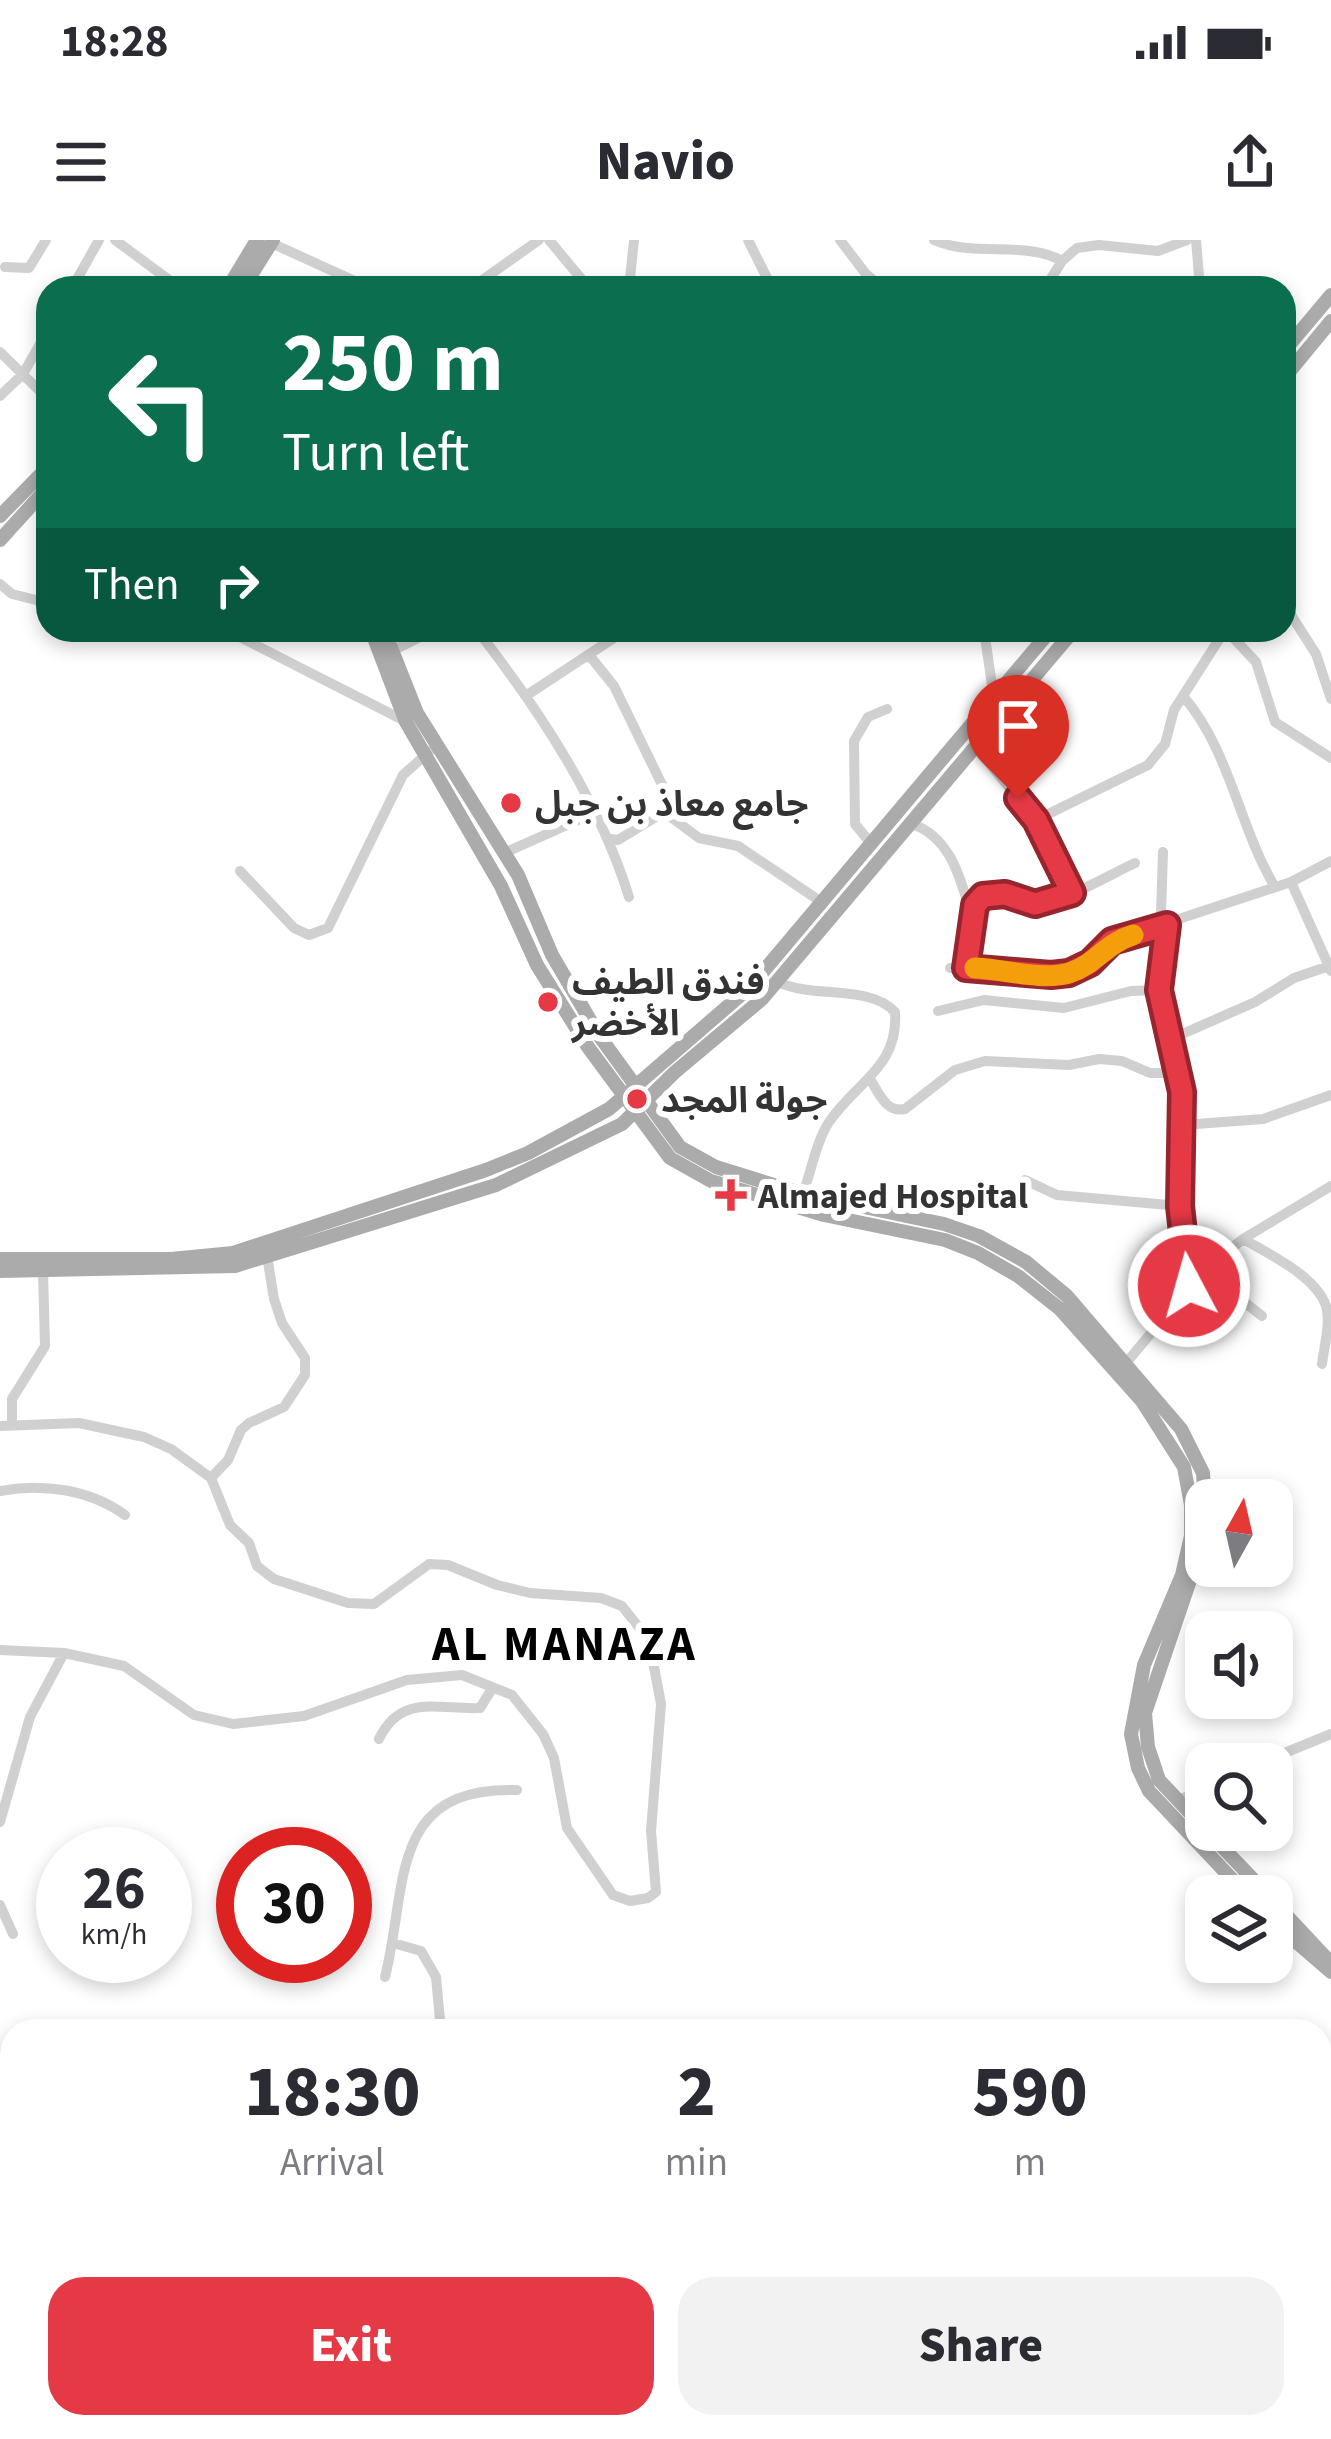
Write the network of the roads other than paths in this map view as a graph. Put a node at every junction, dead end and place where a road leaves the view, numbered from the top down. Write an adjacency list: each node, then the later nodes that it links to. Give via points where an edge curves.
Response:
1 (46, 240): 14 (street, via 29,268)
2 (99, 240): 15 (street)
3 (115, 240): 16 (street)
4 (539, 240): 20 (street)
5 (549, 240): 21 (street)
6 (634, 240): 22 (street)
7 (748, 240): 23 (street)
8 (840, 240): 24 (street)
9 (934, 240): 12 (street, via 955,248)
10 (1191, 240): 13 (street, via 1157,251 1077,248); 26 (street)
11 (267, 241): 17 (main road); 18 (main road); 19 (street)
12 (1028, 243): 13 (street)
13 (1062, 261): 25 (street)
14 (5, 267)
15 (79, 276)
16 (163, 276)
17 (238, 276)
18 (249, 276)
19 (344, 276)
20 (488, 276)
21 (579, 276)
22 (630, 276)
23 (766, 276)
24 (868, 276)
25 (1053, 276)
26 (1198, 276)
27 (1331, 295): 29 (main road)
28 (1331, 321): 32 (main road)
29 (1296, 337)
30 (36, 351): 33 (street)
31 (0, 352): 33 (street)
32 (1296, 363)
33 (23, 374): 34 (street); 35 (street)
34 (36, 387)
35 (0, 396)
36 (36, 479): 38 (main road)
37 (36, 501): 39 (main road)
38 (0, 516)
39 (0, 539)
40 (0, 584): 41 (street)
41 (36, 600)
42 (1296, 623): 61 (street)
43 (249, 642): 55 (street)
44 (265, 642): 55 (street)
45 (376, 642): 64 (main road)
46 (389, 642): 56 (main road)
47 (410, 642): 56 (street)
48 (486, 642): 59 (street)
49 (608, 642): 57 (street)
50 (986, 642): 62 (street)
51 (1043, 642): 58 (main road)
52 (1062, 642): 58 (main road)
53 (1217, 642): 60 (street)
54 (1237, 642): 67 (street, via 1256,662 1274,722)
55 (265, 650): 64 (street)
56 (392, 651): 66 (main road)
57 (589, 655): 59 (street); 69 (street, via 649,756 668,797)
58 (1011, 691): 62 (main road); 65 (main road)
59 (527, 695): 68 (street)
60 (1183, 697): 70 (street, via 1148,765); 80 (street, via 1207,730)
61 (1331, 698)
62 (994, 699): 73 (main road)
63 (887, 709): 73 (street, via 868,717 854,741 855,824)
64 (406, 722): 66 (main road)
65 (975, 746): 70 (street); 71 (main road)
66 (431, 750): 75 (main road); 78 (street, via 403,775 328,928 294,928); 98 (main road, via 537,965)
67 (1331, 758)
68 (594, 812): 72 (street); 75 (street)
69 (664, 812): 72 (street); 83 (street, via 699,838 738,845)
70 (1036, 820): 81 (street)
71 (910, 824): 84 (street, via 942,840); 89 (main road)
72 (611, 839): 82 (street)
73 (872, 845): 83 (main road)
74 (1163, 852): 85 (street)
75 (505, 853): 98 (main road)
76 (1331, 861): 79 (street)
77 (1135, 863): 81 (street)
78 (240, 871)
79 (1291, 882): 80 (street); 88 (street)
80 (1275, 887): 85 (street)
81 (1072, 893): 84 (street, via 1035,904 992,892 975,905)
82 (629, 897)
83 (823, 903): 90 (main road)
84 (973, 922): 87 (street)
85 (1167, 925): 87 (street, via 1112,941 1069,973); 91 (street)
86 (950, 968): 87 (street)
87 (966, 968)
88 (1330, 969): 94 (street)
89 (778, 982): 92 (main road); 96 (street, via 884,1000 896,1012 897,1035)
90 (750, 987): 92 (main road); 98 (main road)
91 (1159, 990): 93 (street, via 1064,1008 984,1000); 94 (street)
92 (762, 999): 98 (main road)
93 (938, 1011)
94 (1171, 1039): 95 (street)
95 (1178, 1073): 96 (street, via 1099,1059 985,1061 955,1070 898,1110); 99 (street)
96 (870, 1079): 102 (street, via 828,1124)
97 (1331, 1094): 99 (street, via 1263,1119)
98 (635, 1100): 102 (main road, via 697,1158); 104 (main road, via 590,1142 496,1185); 133 (main road, via 670,1158 711,1180 945,1240 1018,1276 1060,1309 1142,1402 1184,1467 1192,1536 1144,1665 1131,1734 1149,1791)
99 (1183, 1125): 103 (street)
100 (1025, 1180): 103 (street, via 1057,1196)
101 (1331, 1186): 105 (street)
102 (803, 1195): 113 (main road, via 979,1236 1066,1295)
103 (1180, 1206): 111 (street)
104 (379, 1213): 106 (main road); 107 (main road, via 233,1253)
105 (1243, 1240): 109 (street); 114 (street, via 1300,1272 1324,1300)
106 (267, 1256): 110 (main road, via 194,1270); 116 (street, via 274,1299 305,1358 305,1375 276,1414 242,1430)
107 (0, 1259)
108 (0, 1270): 110 (main road)
109 (1204, 1270): 111 (street); 112 (street)
110 (43, 1271): 115 (street, via 45,1346)
111 (1189, 1286): 113 (street)
112 (1262, 1316)
113 (1126, 1363): 117 (main road, via 1180,1429)
114 (1322, 1364)
115 (6, 1424): 116 (street, via 79,1423 144,1437)
116 (211, 1478): 123 (street, via 257,1566 312,1593 374,1604 428,1564 530,1593 622,1606 649,1640 661,1704 651,1831 656,1892 631,1900 613,1895 567,1828 543,1734 512,1695)
117 (1203, 1479)
118 (0, 1491): 119 (street, via 62,1489)
119 (124, 1515)
120 (1188, 1587): 129 (main road, via 1145,1713 1159,1780)
121 (0, 1650): 122 (street)
122 (64, 1653): 123 (street, via 124,1666 194,1715 233,1724 304,1716 406,1680 462,1675); 131 (street, via 30,1718)
123 (494, 1688): 125 (street, via 480,1708 406,1710 388,1720)
124 (1331, 1734): 126 (street)
125 (379, 1739)
126 (1293, 1750)
127 (517, 1790): 140 (street, via 453,1799 422,1823 402,1869)
128 (1185, 1797): 129 (street)
129 (1178, 1800): 130 (main road)
130 (1185, 1808)
131 (0, 1822)
132 (1221, 1851): 133 (main road)
133 (1232, 1867): 134 (main road); 135 (main road)
134 (1236, 1875)
135 (1242, 1875)
136 (0, 1905): 138 (street)
137 (1293, 1923): 141 (main road)
138 (13, 1934)
139 (1293, 1939): 142 (main road)
140 (393, 1943): 143 (street); 144 (street, via 421,1951 436,1977)
141 (1331, 1963)
142 (1331, 1972)
143 (385, 1977)
144 (441, 2019)

